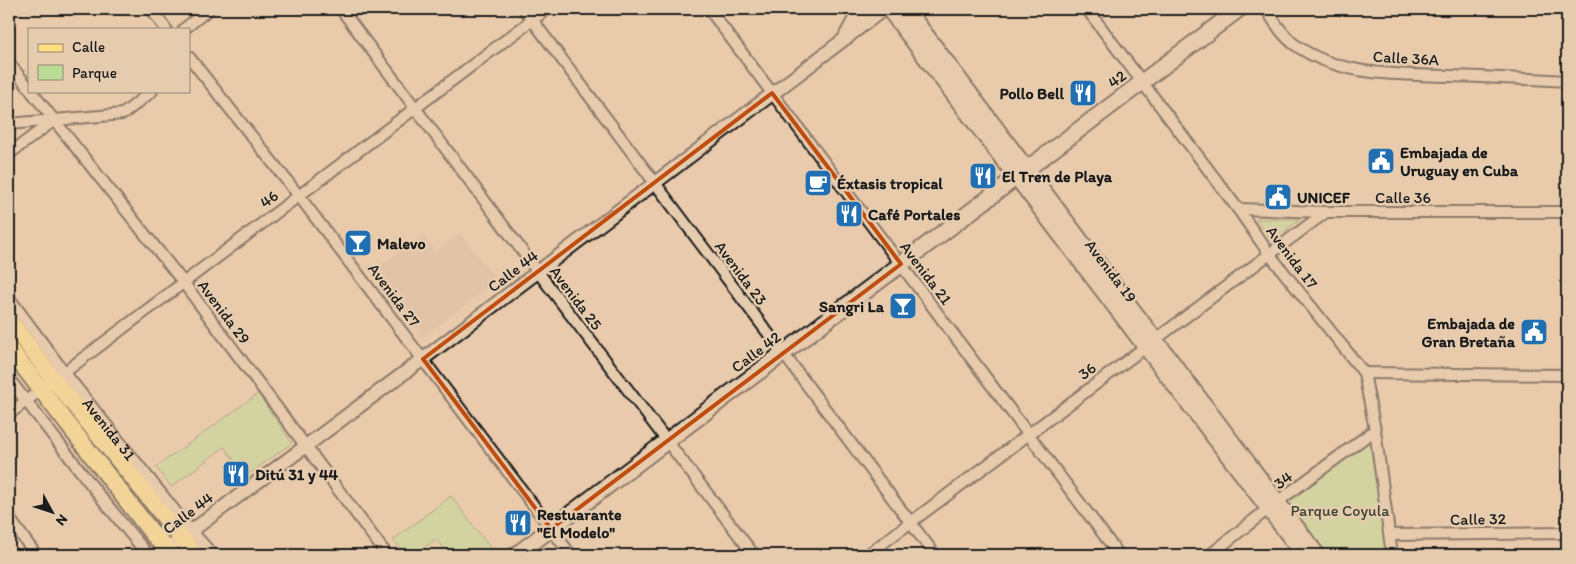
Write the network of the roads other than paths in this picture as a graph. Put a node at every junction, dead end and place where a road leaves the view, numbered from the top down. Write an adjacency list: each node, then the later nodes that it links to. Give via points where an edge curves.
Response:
1 (151, 9): 15 (street)
2 (209, 9): 16 (street)
3 (341, 9): 26 (street, Avenida 25)
4 (524, 9): 14 (street, Avenida 23)
5 (547, 9): 14 (street, 46)
6 (708, 9): 25 (street, Avenida 21)
7 (859, 9): 17 (main road)
8 (884, 9): 17 (street, Calle 44)
9 (889, 9): 30 (main road, Avenida 19)
10 (906, 9): 30 (main road, Avenida 19)
11 (1087, 9): 21 (street, Avenida 17)
12 (1239, 9): 21 (main road, 42)
13 (1266, 9): 20 (street, Calle 36A, via 1293,43 1343,67 1382,73)
14 (532, 20): 26 (street, 46); 31 (street, Avenida 23)
15 (165, 28)
16 (185, 28)
17 (847, 36): 25 (street, Calle 44)
18 (190, 58): 32 (street, Avenida 27)
19 (9, 63): 22 (street, Avenida 29)
20 (1567, 81)
21 (1143, 82): 30 (main road, 42); 33 (street, Avenida 17)
22 (28, 87)
23 (32, 92): 27 (street, Avenida 29)
24 (151, 92): 27 (street, via 123,114)
25 (772, 92): 31 (street, Calle 44); 37 (street, Avenida 21)
26 (416, 107): 32 (street, 46); 38 (street, Avenida 25)
27 (54, 120): 28 (street); 29 (street); 39 (street, Avenida 29)
28 (9, 124)
29 (9, 154)
30 (1022, 173): 37 (main road, Calle 42); 42 (main road, Avenida 19)
31 (655, 184): 38 (street, Calle 44); 44 (street, Avenida 23)
32 (299, 196): 39 (street, 46); 45 (street, Avenida 27)
33 (1238, 209): 34 (street, Calle 36); 36 (street, Avenida 17)
34 (1326, 212): 35 (street, Calle 36); 36 (street, 36)
35 (1567, 212)
36 (1270, 255): 42 (street, 36); 46 (street, Avenida 17)
37 (901, 264): 44 (main road, Calle 42); 54 (street, Avenida 21)
38 (538, 272): 45 (street, Calle 44); 55 (street, Avenida 25)
39 (184, 282): 47 (street, 46); 56 (street, Avenida 29)
40 (9, 298): 47 (street, Avenida 31)
41 (9, 320): 47 (main road, Avenida 31)
42 (1150, 342): 54 (street, 36); 57 (main road, Avenida 19)
43 (9, 348): 50 (main road, Avenida 31)
44 (784, 353): 55 (main road, Calle 42); 59 (street, Avenida 23)
45 (423, 359): 56 (street, Calle 44); 60 (street, Avenida 27)
46 (1364, 372): 48 (street); 53 (street, Avenida 17)
47 (59, 376): 50 (street, 46); 62 (main road, Avenida 31)
48 (1567, 376)
49 (9, 379): 51 (street)
50 (41, 390): 51 (street, 46); 64 (main road, Avenida 31)
51 (26, 402): 52 (street, 46); 66 (street)
52 (9, 414)
53 (1375, 430): 57 (street, 34); 63 (street, Avenida 17)
54 (1029, 434): 59 (street, 36); 75 (street, Avenida 21)
55 (667, 442): 60 (main road, Calle 42); 72 (street, Avenida 25)
56 (306, 446): 62 (street, Calle 44); 69 (street, Avenida 29)
57 (1274, 505): 76 (street, 34); 77 (main road, Avenida 19); 78 (main road, Avenida 19)
58 (9, 518): 65 (street)
59 (911, 523): 73 (street, 36); 74 (street, Avenida 23)
60 (551, 529): 70 (main road, Calle 42); 71 (street, Avenida 27)
61 (1567, 533): 63 (street, Calle 32)
62 (186, 535): 64 (street, Calle 44); 67 (main road, Avenida 31); 68 (street, Avenida 31)
63 (1390, 535): 79 (street, Avenida 17)
64 (166, 553)
65 (36, 555)
66 (148, 555)
67 (195, 555)
68 (213, 555)
69 (387, 555)
70 (516, 555)
71 (571, 555)
72 (754, 555)
73 (867, 555)
74 (935, 555)
75 (1120, 555)
76 (1210, 555)
77 (1304, 555)
78 (1317, 555)
79 (1392, 555)

